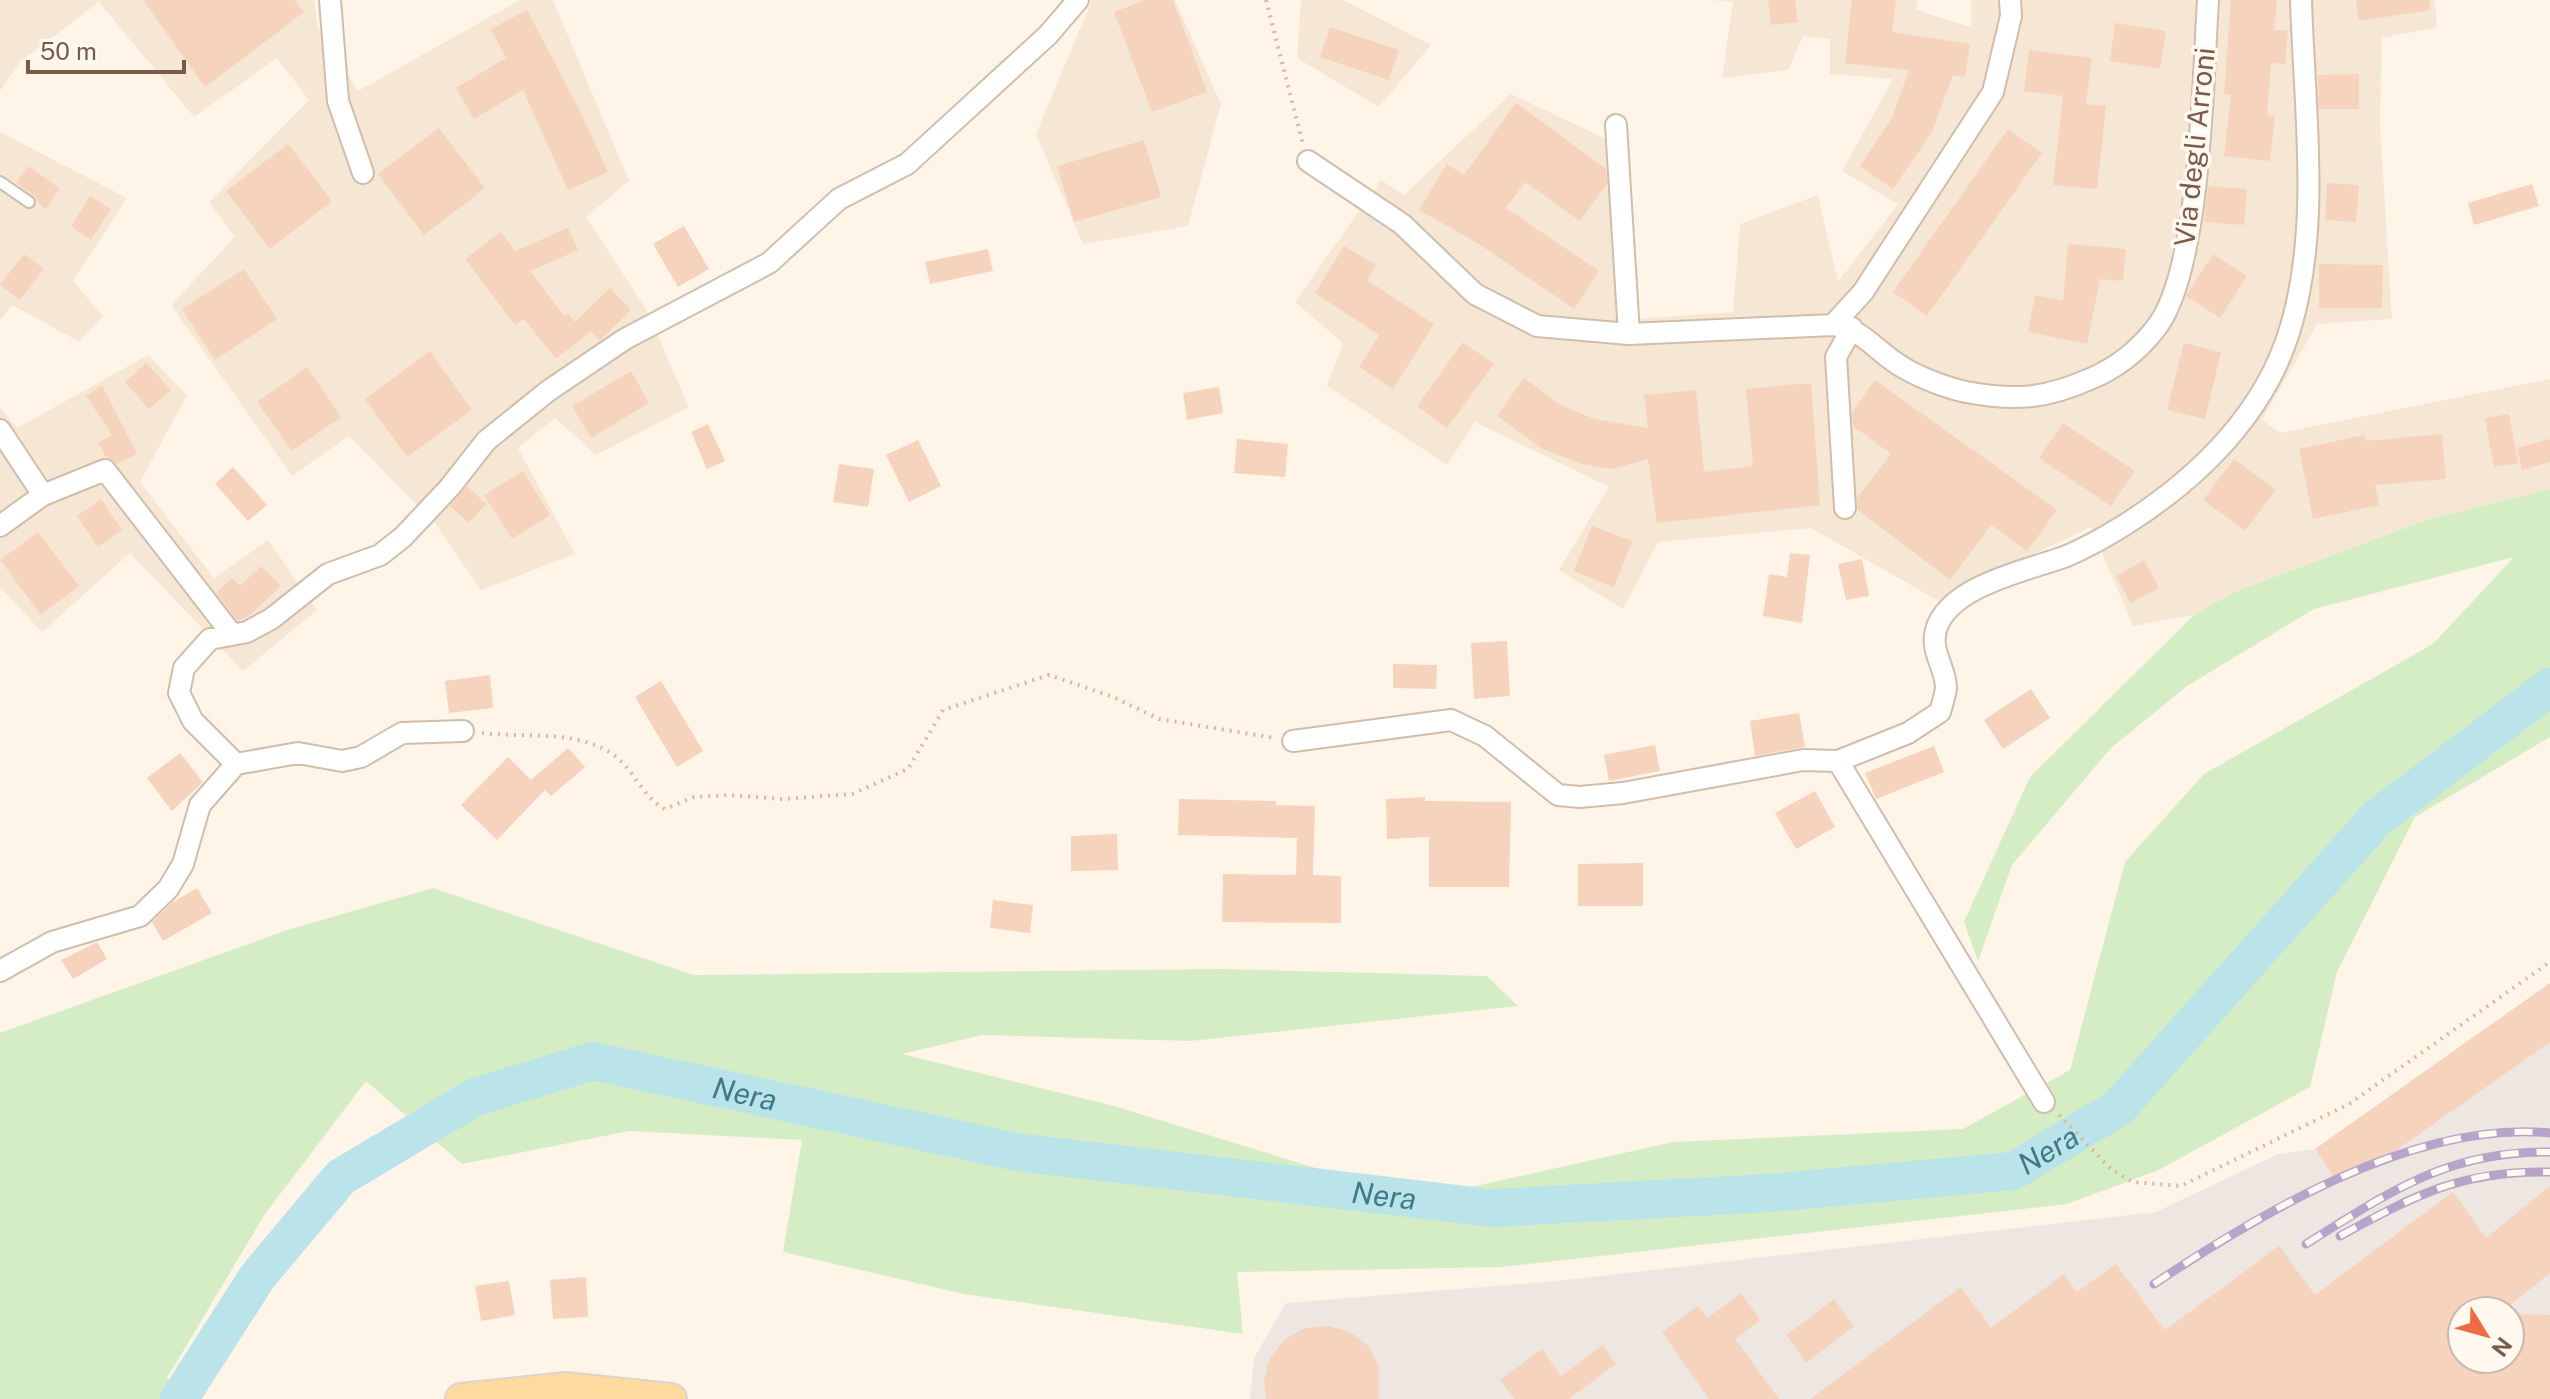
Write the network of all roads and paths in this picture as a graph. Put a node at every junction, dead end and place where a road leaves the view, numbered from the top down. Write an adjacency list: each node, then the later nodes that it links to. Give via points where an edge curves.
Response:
1 (330, 0): 9 (street, via 338,101)
2 (1078, 0): 18 (street, via 1048,35 907,164 839,199 769,263 625,339 548,391 486,441 450,487 380,555 328,574 271,619 247,632)
3 (1266, 0): 8 (path)
4 (2010, 0): 12 (street, via 1993,92)
5 (2208, 0): 12 (street, Via degli Arroni, via 2193,203 2180,277 2158,326 2117,367 2065,390 2015,400 1962,391 1903,368)
6 (2301, 0): 21 (street, via 2305,270 2291,329 2262,395 2229,442 2124,526 2065,556 2003,576 1948,611 1936,628 1934,652 1946,687 1940,712 1908,733)
7 (1616, 125): 13 (street)
8 (1308, 161): 13 (street, via 1402,224 1475,294 1537,326)
9 (363, 173)
10 (0, 182): 11 (lane)
11 (29, 202)
12 (1842, 326): 13 (street); 16 (street, via 1836,357)
13 (1629, 334)
14 (0, 430): 15 (street)
15 (43, 495): 17 (street); 18 (street, via 105,470)
16 (1845, 508)
17 (0, 526)
18 (231, 633): 22 (street, via 210,639 184,668 179,693 193,721)
19 (463, 731): 20 (path, via 590,741 616,757 652,803 665,809 694,797 852,794 908,769 943,710 1049,675 1159,719); 22 (street, via 402,733 361,757 342,761 298,753)
20 (1293, 741): 21 (street, via 1451,720 1485,736 1558,795 1580,797 1803,760)
21 (1838, 761): 25 (street)
22 (236, 764): 24 (street, via 200,805 183,864 168,889 140,916 52,942)
23 (2550, 962): 25 (path, via 2349,1104 2181,1186 2133,1182 2112,1170)
24 (0, 971)
25 (2044, 1102)
26 (461, 1399): 27 (main road, via 565,1388)
27 (671, 1399)

